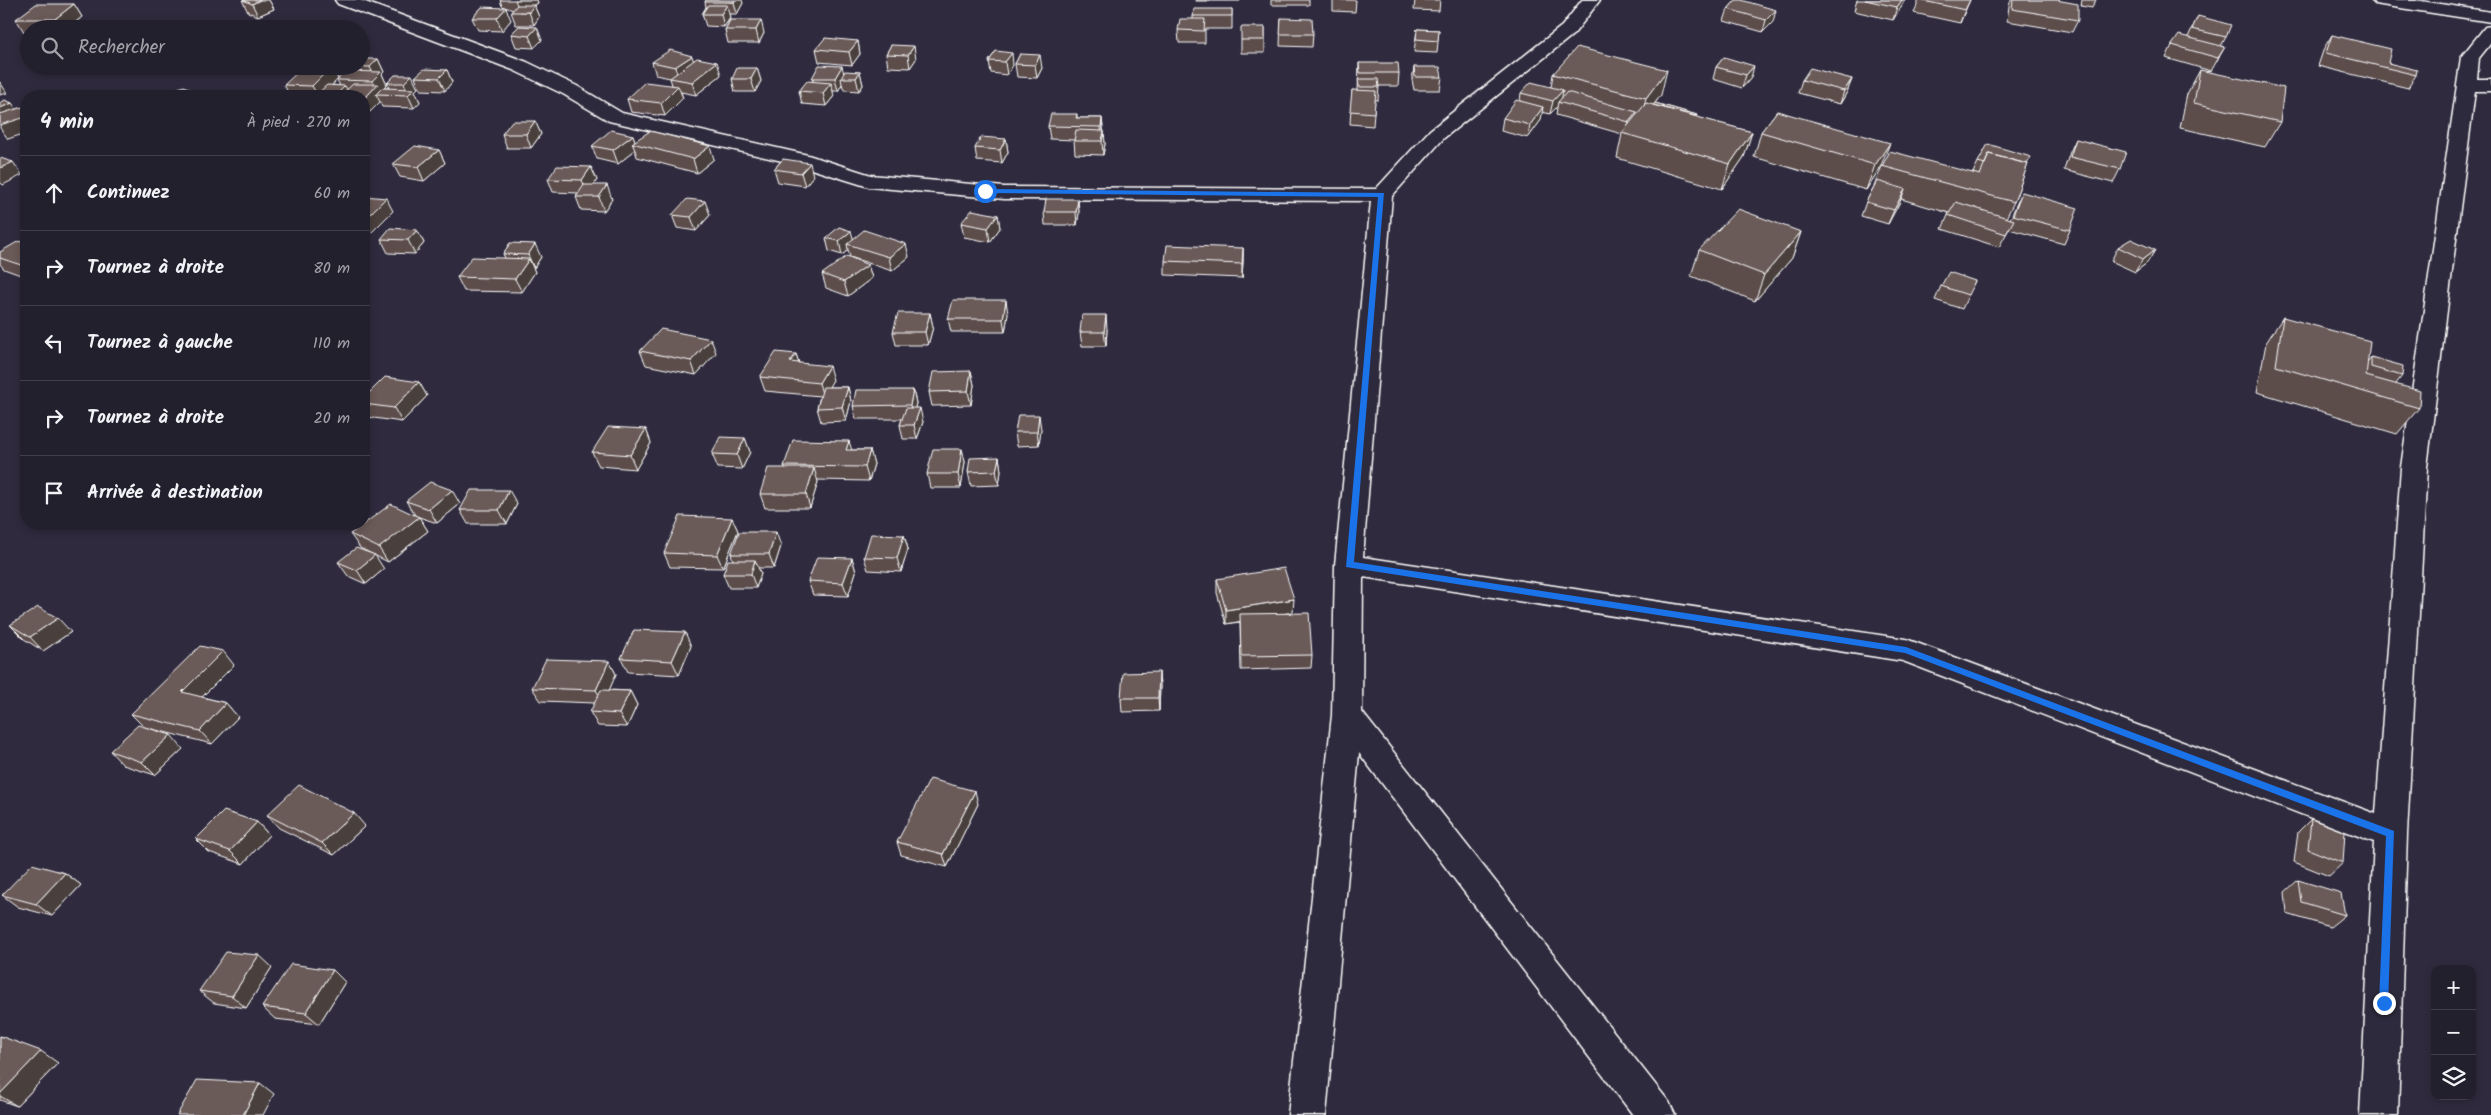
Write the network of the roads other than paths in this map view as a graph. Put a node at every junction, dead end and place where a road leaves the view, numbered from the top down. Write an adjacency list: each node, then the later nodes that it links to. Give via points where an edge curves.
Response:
1 (344, 0): 7 (street, via 520,66 616,117 801,160 869,181 1004,193)
2 (1590, 0): 7 (street, via 1568,30 1437,134)
3 (2381, 0): 4 (street)
4 (2491, 16)
5 (2491, 31): 6 (street, via 2470,57)
6 (2479, 85): 10 (street, via 2452,200 2414,466)
7 (1382, 195): 8 (street)
8 (1349, 564): 9 (street); 10 (street, via 1906,650)
9 (1347, 715): 11 (street); 12 (street)
10 (2391, 834): 13 (street)
11 (1307, 1115)
12 (1656, 1115)
13 (2379, 1115)

